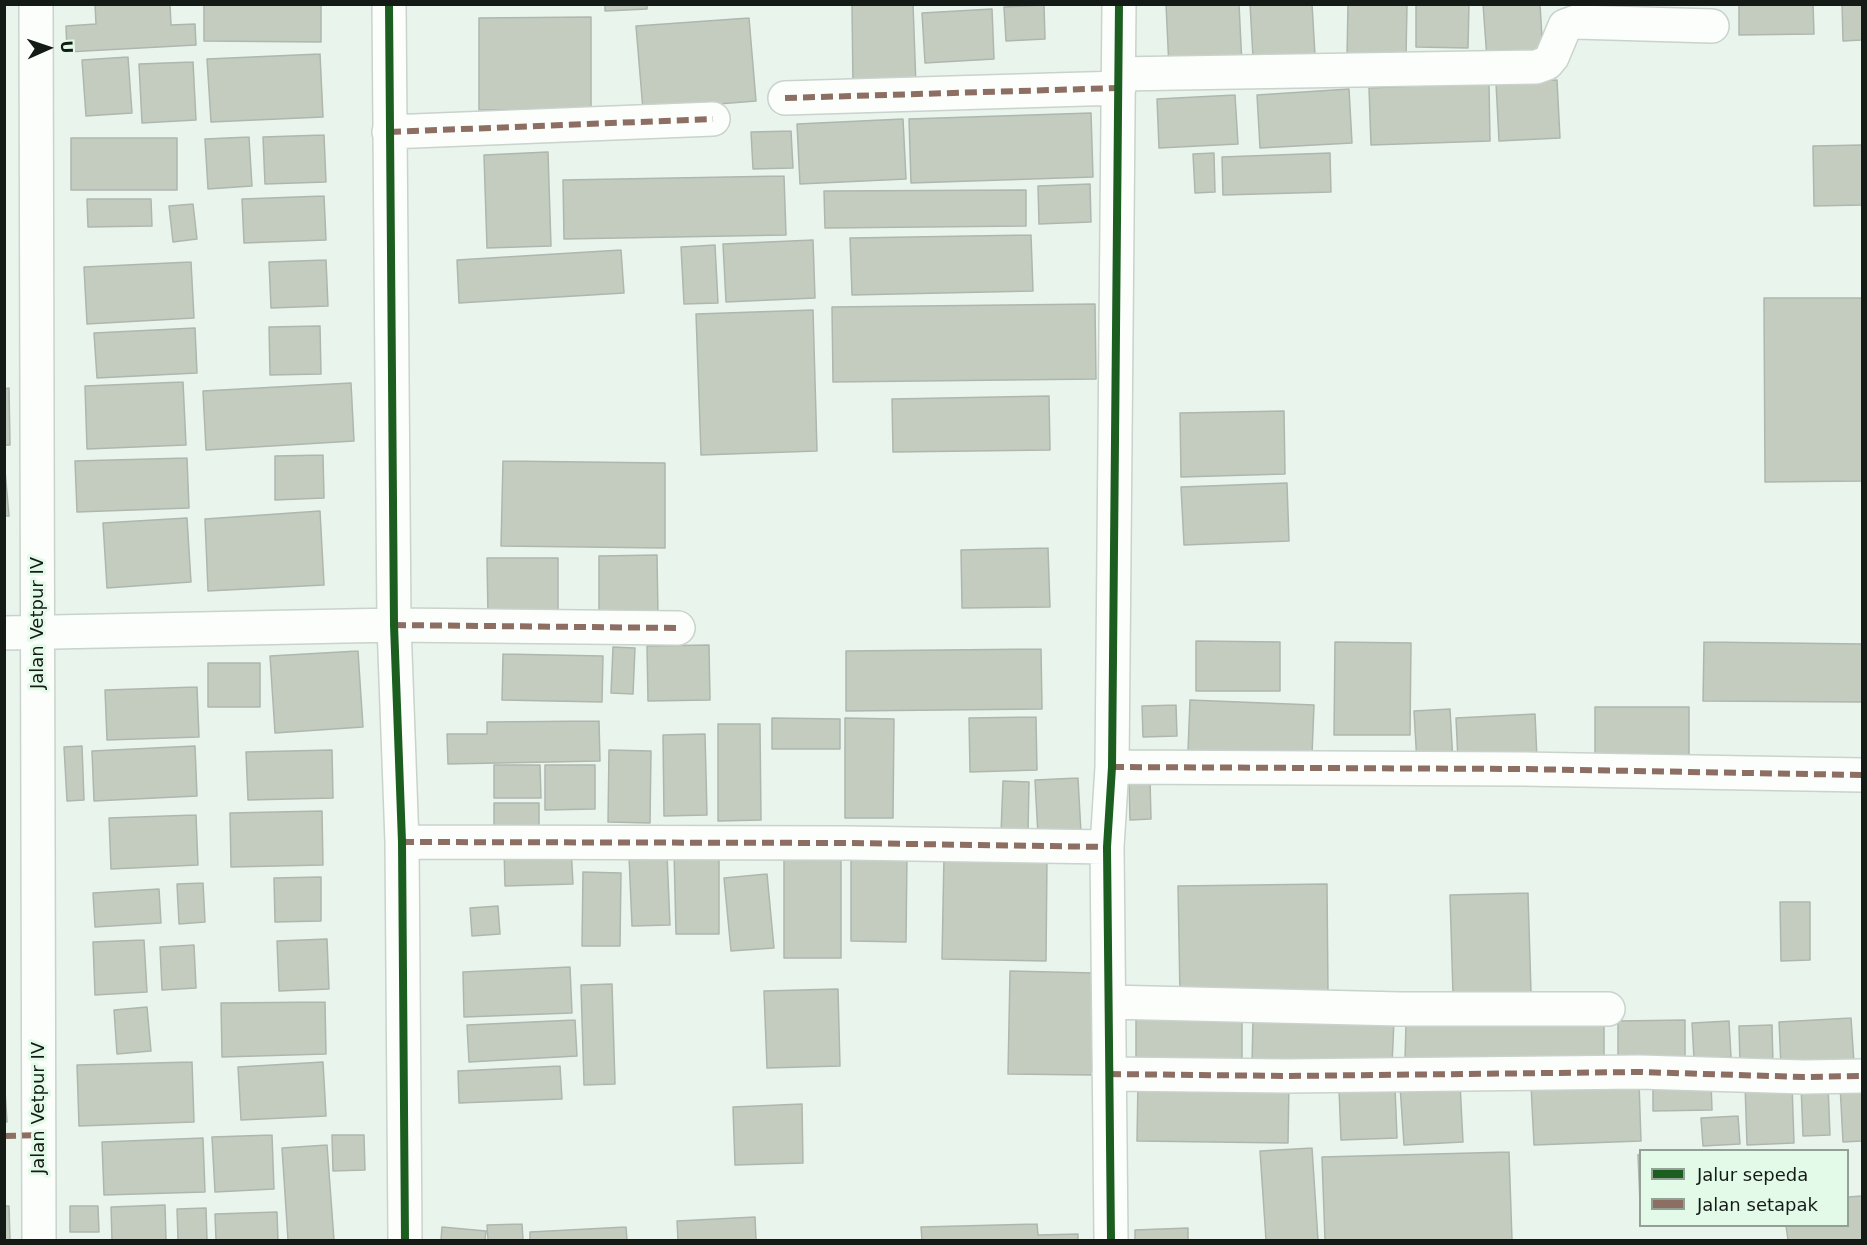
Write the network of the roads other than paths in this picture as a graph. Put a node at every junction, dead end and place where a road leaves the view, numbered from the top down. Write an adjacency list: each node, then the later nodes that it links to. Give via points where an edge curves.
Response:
1 (36, 4): 12 (street, Jalan Vetpur IV)
2 (390, 4): 8 (street)
3 (1119, 4): 5 (street)
4 (1712, 26): 5 (street, via 1576,22 1565,26 1547,63 1536,67)
5 (1119, 81): 6 (street); 13 (street)
6 (785, 98)
7 (713, 119): 8 (street)
8 (389, 132): 9 (street)
9 (394, 625): 10 (street); 12 (street); 15 (street)
10 (678, 628)
11 (4, 633): 12 (street)
12 (38, 633): 21 (street, Jalan Vetpur IV)
13 (1112, 767): 14 (street); 16 (street)
14 (1863, 775)
15 (402, 842): 16 (street); 22 (street)
16 (1107, 848): 17 (street)
17 (1109, 1002): 18 (street, via 1400,1010); 19 (street)
18 (1608, 1009)
19 (1109, 1074): 20 (street, via 1640,1072); 23 (street)
20 (1863, 1076)
21 (39, 1240)
22 (405, 1240)
23 (1111, 1240)

